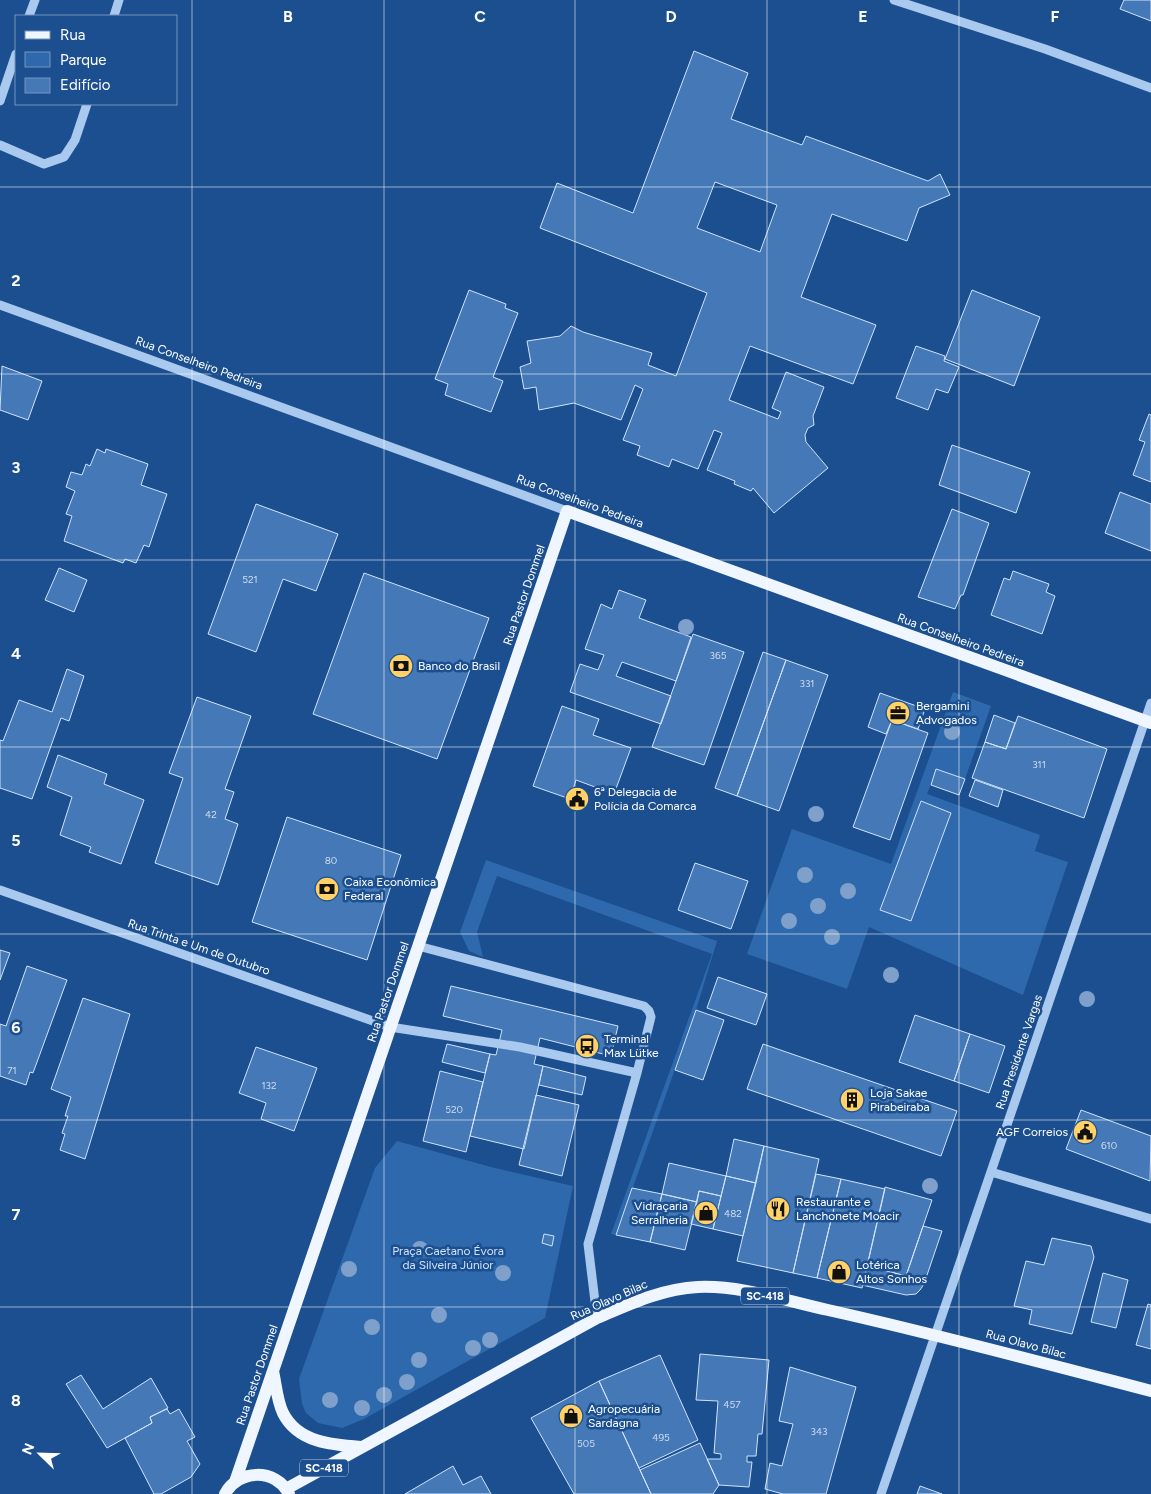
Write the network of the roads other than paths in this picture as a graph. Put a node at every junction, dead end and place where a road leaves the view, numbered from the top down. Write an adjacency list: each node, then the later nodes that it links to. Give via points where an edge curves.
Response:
1 (34, 0): 4 (street)
2 (119, 0): 5 (street)
3 (894, 0): 7 (street)
4 (29, 15)
5 (114, 15)
6 (15, 57): 8 (street)
7 (1151, 88)
8 (0, 101)
9 (87, 105): 10 (street, via 75,140 64,157 44,164)
10 (0, 145)
11 (0, 306): 12 (street, Rua Conselheiro Pedreira)
12 (567, 511): 14 (main road, Rua Conselheiro Pedreira); 16 (main road, Rua Pastor Dommel)
13 (1151, 704): 14 (street, Rua Presidente Vargas)
14 (1148, 722): 19 (street, Rua Presidente Vargas)
15 (0, 890): 17 (street, Rua Trinta e Um de Outubro)
16 (418, 946): 17 (main road, Rua Pastor Dommel); 18 (street, via 644,1006 651,1017)
17 (390, 1027): 18 (street, Rua Trinta e Um de Outubro, via 520,1048); 23 (main road, Rua Pastor Dommel)
18 (637, 1073): 21 (street, via 588,1244)
19 (991, 1172): 20 (street); 22 (street, Rua Presidente Vargas)
20 (1151, 1219)
21 (597, 1318): 22 (main road, Rua Olavo Bilac / SC-418, via 648,1296 678,1289 724,1288); 25 (main road, Rua Olavo Bilac / SC-418)
22 (935, 1335): 24 (main road, Rua Olavo Bilac / SC-418); 29 (street, Rua Presidente Vargas)
23 (273, 1371): 25 (main road, via 283,1413 298,1431 328,1444); 26 (main road, Rua Pastor Dommel)
24 (1151, 1391)
25 (362, 1447): 27 (main road, Rua Olavo Bilac / SC-418)
26 (234, 1482): 27 (main road, SC-418, via 256,1474 268,1476); 28 (main road, Rua Pastor Dommel)
27 (287, 1492)
28 (225, 1494)
29 (881, 1494)

